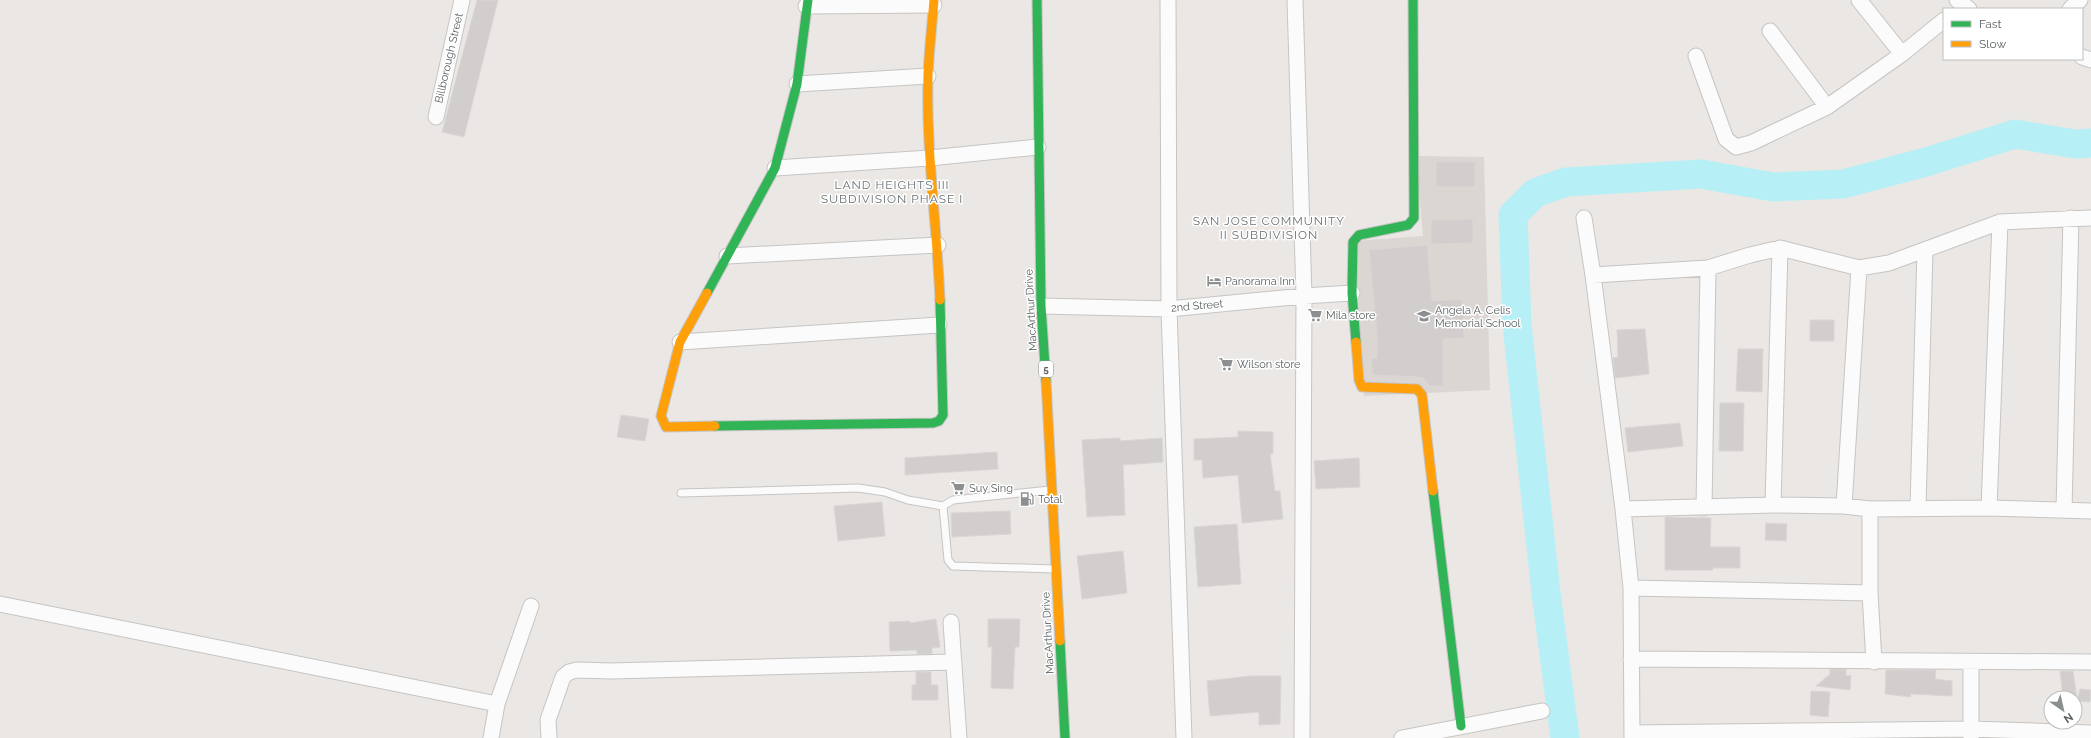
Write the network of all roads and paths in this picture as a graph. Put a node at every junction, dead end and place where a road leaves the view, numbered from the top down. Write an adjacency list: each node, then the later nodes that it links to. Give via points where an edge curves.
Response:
1 (462, 0): 18 (street, Billborough Street)
2 (1037, 0): 19 (street, MacArthur Drive / 5)
3 (1168, 0): 36 (street)
4 (1295, 0): 34 (street)
5 (1413, 0): 33 (street, via 1414,218 1408,225 1355,237)
6 (1859, 0): 13 (street)
7 (2080, 0): 10 (street)
8 (807, 3): 9 (street); 16 (street)
9 (934, 3): 15 (street)
10 (2071, 8)
11 (1943, 21): 13 (street)
12 (1770, 31): 17 (street)
13 (1902, 54): 17 (street)
14 (1696, 56): 17 (street, via 1726,139 1736,147 1751,143)
15 (928, 76): 16 (street); 20 (street)
16 (797, 84): 21 (street)
17 (1827, 107)
18 (436, 117)
19 (1038, 147): 20 (street); 35 (street, MacArthur Drive / 5)
20 (930, 158): 21 (street); 26 (street)
21 (775, 168): 29 (street)
22 (1584, 218): 32 (street)
23 (2071, 218): 24 (street); 25 (street); 49 (street)
24 (2091, 218)
25 (2000, 222): 28 (street); 46 (street)
26 (938, 245): 29 (street); 37 (street)
27 (1780, 248): 30 (street); 31 (street); 41 (street)
28 (1925, 250): 31 (street, via 1889,263); 45 (street)
29 (727, 256): 38 (street)
30 (1708, 268): 32 (street); 44 (street)
31 (1859, 268): 43 (street)
32 (1593, 275): 47 (street)
33 (1352, 293): 34 (street, 2nd Street); 64 (street, via 1359,380 1362,387 1417,389 1422,395)
34 (1304, 296): 36 (street, 2nd Street); 73 (street)
35 (1041, 306): 36 (street, 2nd Street); 39 (street, MacArthur Drive / 5)
36 (1168, 309): 72 (street)
37 (939, 325): 38 (street); 38 (street, via 943,414 939,421 932,423 666,427 661,416)
38 (680, 342)
39 (1052, 490): 42 (lane, via 953,500); 51 (street, MacArthur Drive / 5)
40 (681, 493): 42 (lane, via 858,488)
41 (1773, 505): 43 (street); 44 (street)
42 (942, 506): 51 (lane, via 948,560 953,566)
43 (1844, 506): 48 (street)
44 (1704, 508): 47 (street)
45 (1918, 508): 46 (street); 48 (street)
46 (1989, 508): 49 (street)
47 (1623, 509): 52 (street)
48 (1870, 509): 53 (street)
49 (2064, 510): 50 (street)
50 (2091, 511)
51 (1057, 569): 71 (street, MacArthur Drive / 5)
52 (1631, 588): 53 (street); 57 (street)
53 (1870, 594): 59 (street)
54 (0, 604): 62 (street)
55 (531, 606): 62 (street)
56 (951, 622): 58 (street)
57 (1631, 659): 59 (street); 67 (street)
58 (954, 662): 69 (street, via 577,670 563,677 548,720); 70 (street)
59 (1874, 662): 60 (street)
60 (1971, 662): 61 (street); 66 (street)
61 (2091, 662)
62 (497, 704): 68 (street)
63 (1542, 711): 64 (street)
64 (1461, 726): 74 (street)
65 (2091, 733): 66 (street)
66 (1971, 734): 67 (street)
67 (1632, 735)
68 (491, 738)
69 (549, 738)
70 (959, 738)
71 (1065, 738)
72 (1184, 738)
73 (1302, 738)
74 (1402, 738)

